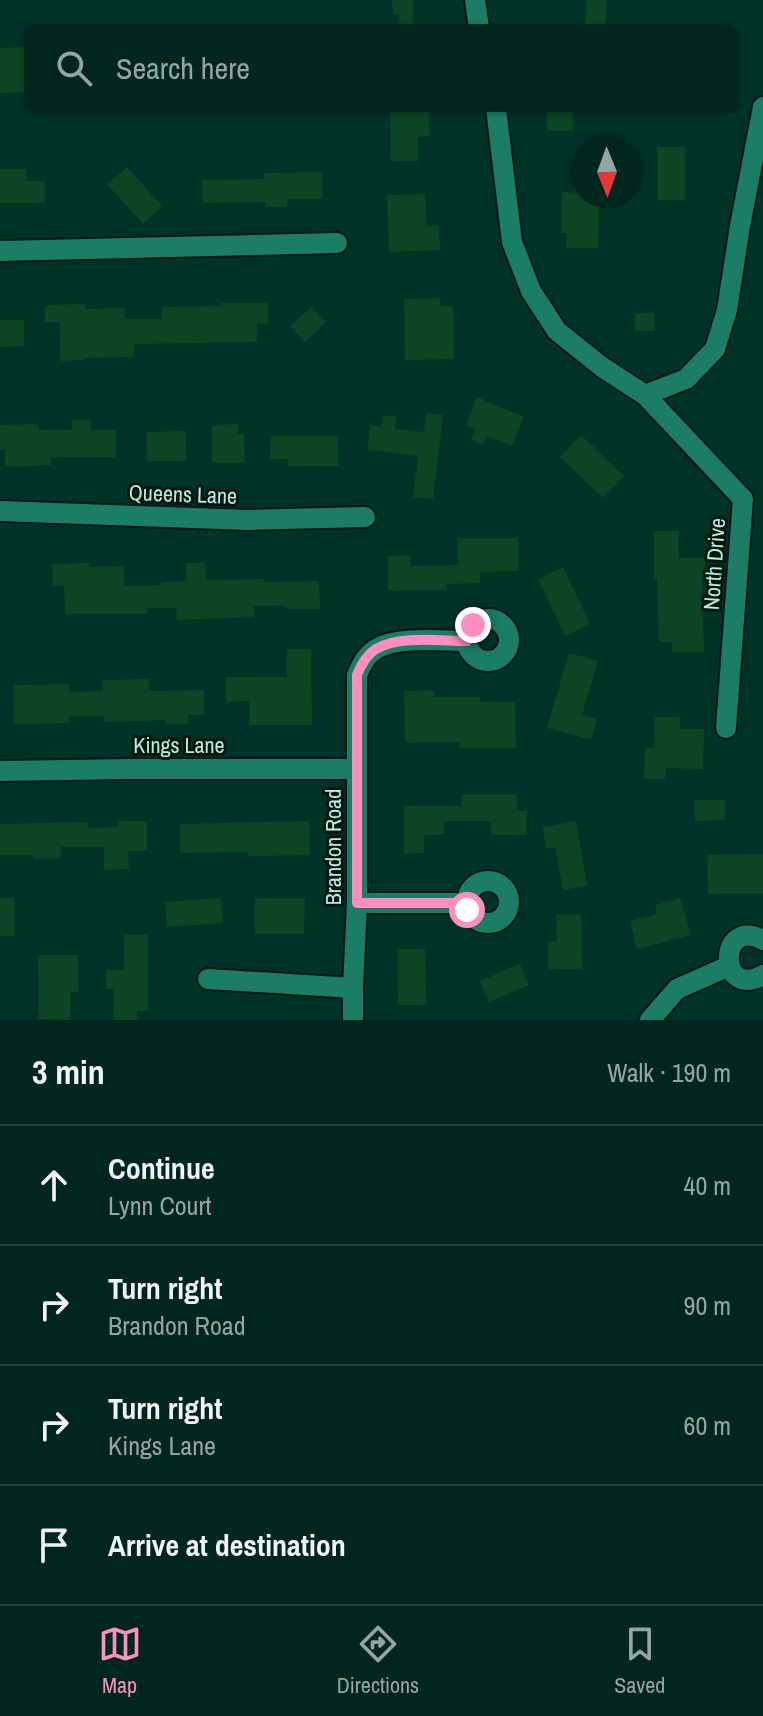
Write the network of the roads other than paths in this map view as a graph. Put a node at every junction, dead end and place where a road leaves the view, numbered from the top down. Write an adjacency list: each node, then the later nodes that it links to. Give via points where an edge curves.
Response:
1 (475, 0): 2 (street)
2 (478, 24)
3 (763, 107): 7 (street, via 727,310 715,349 686,379)
4 (496, 112): 7 (street, North Drive, via 512,242 531,291 557,331)
5 (337, 243): 6 (street)
6 (0, 251)
7 (645, 395): 11 (street, North Drive, via 743,499)
8 (0, 511): 9 (street, Queens Lane, via 248,520)
9 (365, 517)
10 (467, 641): 12 (street, Brandon Road, via 394,642 364,660 357,675)
11 (726, 728)
12 (357, 769): 13 (street, Kings Lane); 14 (street, Brandon Road)
13 (0, 771)
14 (357, 903): 15 (street); 20 (street, Brandon Road)
15 (466, 903)
16 (763, 940): 17 (street, via 737,940 729,952)
17 (729, 966): 18 (street, via 745,979); 22 (street, via 677,989)
18 (763, 975)
19 (208, 979): 20 (street)
20 (353, 988): 21 (street, Brandon Road)
21 (353, 1020)
22 (650, 1020)

